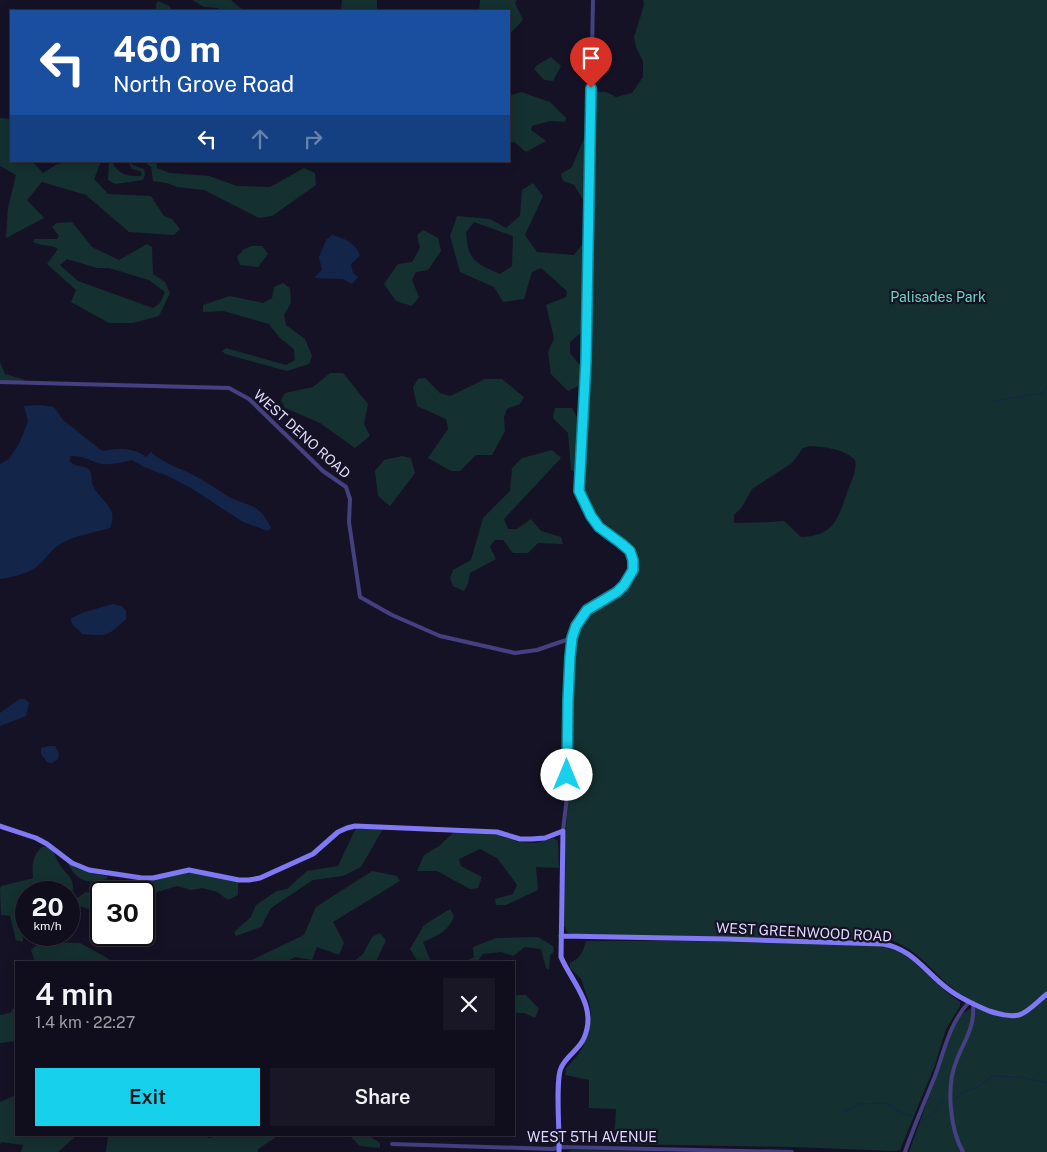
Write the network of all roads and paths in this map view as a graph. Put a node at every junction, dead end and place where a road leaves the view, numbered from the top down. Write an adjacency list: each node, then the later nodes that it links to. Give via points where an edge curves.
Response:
1 (593, 0): 3 (street, via 586,361 579,491 599,527 630,551 633,570 617,592 587,610)
2 (0, 382): 3 (street, WEST DENO ROAD, via 230,388 249,399 323,471 346,487 360,596 392,615 440,636 515,653 537,650)
3 (572, 638): 5 (street)
4 (0, 826): 5 (street, via 36,838 72,863 89,870 153,878 189,870 239,880 260,878 287,867 313,854 338,832 355,826 497,832 520,839 545,838)
5 (564, 831): 6 (street)
6 (561, 936): 8 (street, WEST GREENWOOD ROAD, via 726,938 896,946 906,951 948,990); 10 (street, via 561,957 582,992 587,1021 585,1036 578,1049 560,1068)
7 (1047, 994): 8 (street, WEST GREENWOOD ROAD, via 1022,1014 1010,1016 996,1014)
8 (971, 1003): 12 (street, via 958,1014 949,1033); 13 (street, via 974,1016 971,1031 956,1060 950,1084 956,1134)
9 (392, 1144): 10 (street, WEST 5TH AVENUE)
10 (559, 1149): 11 (street, WEST 5TH AVENUE)
11 (792, 1152)
12 (905, 1152)
13 (963, 1152)

